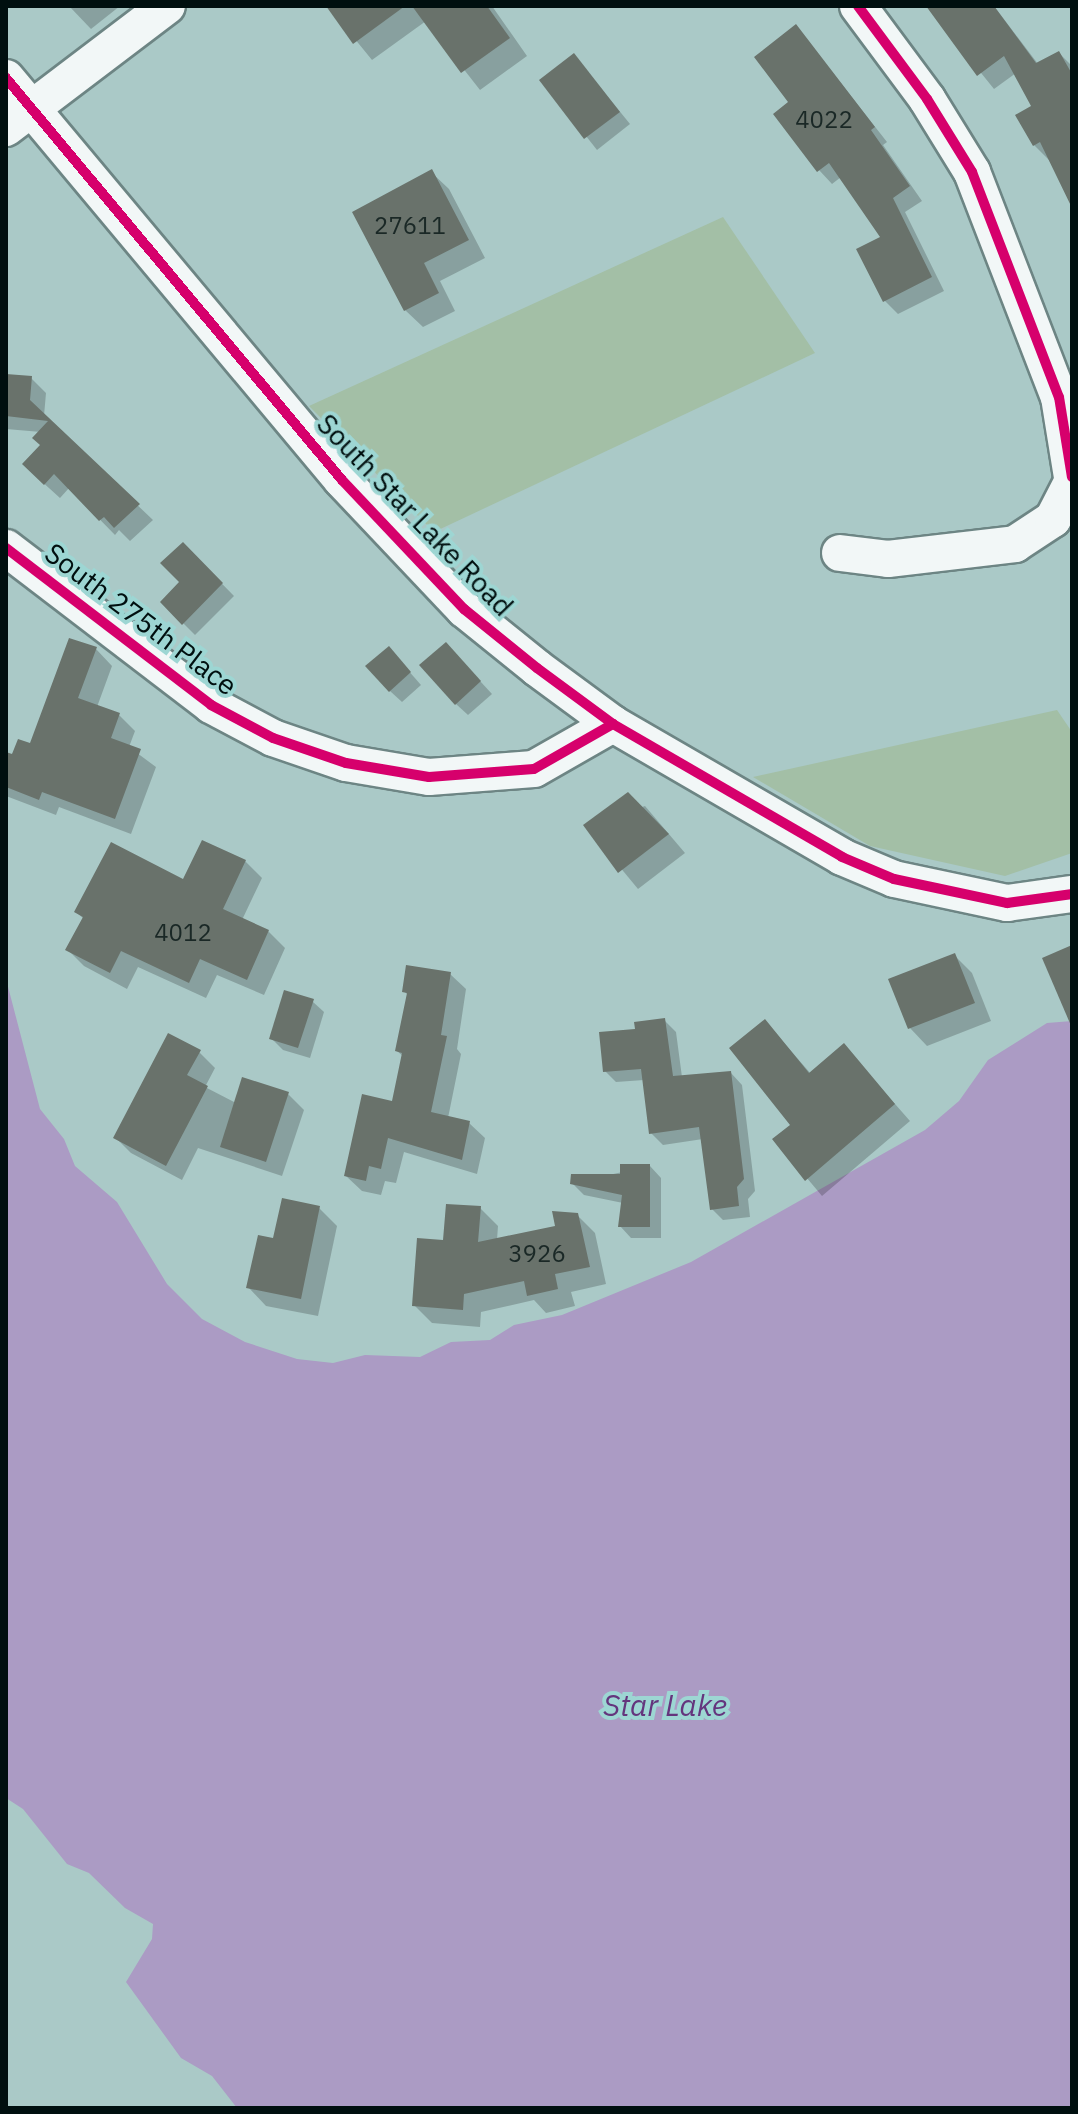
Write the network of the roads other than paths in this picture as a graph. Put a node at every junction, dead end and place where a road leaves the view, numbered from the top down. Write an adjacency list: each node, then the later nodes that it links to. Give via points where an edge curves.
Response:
1 (167, 6): 4 (street)
2 (858, 6): 5 (street, via 927,99 972,172 1059,397)
3 (6, 78): 4 (street, South Star Lake Road)
4 (18, 119): 8 (street, South Star Lake Road, via 464,609)
5 (1072, 480): 7 (street, via 1053,519 1015,544 888,559)
6 (6, 548): 8 (street, South 275th Place, via 211,705 273,738 346,763 429,777 534,769)
7 (840, 553)
8 (613, 724): 9 (street, South Star Lake Road, via 781,825 894,879 1007,903)
9 (1072, 894)

